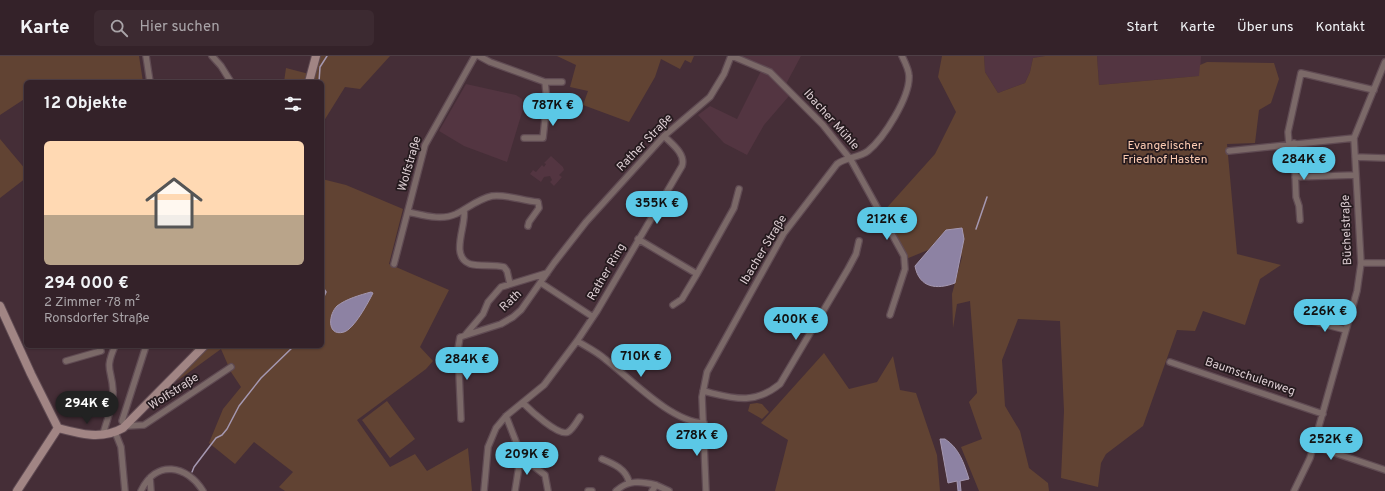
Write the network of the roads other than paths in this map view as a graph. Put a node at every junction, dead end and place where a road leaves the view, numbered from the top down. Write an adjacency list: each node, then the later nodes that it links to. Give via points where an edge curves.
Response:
1 (146, 56): 9 (street)
2 (212, 56): 10 (street, via 222,66)
3 (316, 56): 11 (main road)
4 (475, 56): 27 (street, Wolfstraße, via 428,138)
5 (479, 56): 12 (street)
6 (731, 56): 15 (street, Rather Straße, via 719,84 710,97); 21 (street, Ibacher Mühle, via 770,72 823,125)
7 (902, 56): 21 (street, Ibacher Straße, via 910,77 902,105 868,151)
8 (1385, 62): 14 (street, Büchelstraße)
9 (150, 80)
10 (230, 80)
11 (310, 80)
12 (545, 82): 13 (street); 16 (street, via 547,101 543,138)
13 (562, 82)
14 (1374, 90): 17 (street, Büchelstraße); 18 (street, via 1300,73 1288,132)
15 (664, 136): 30 (street, Rather Ring, via 682,155 683,163); 35 (street, Rather Straße, via 586,222)
16 (524, 138)
17 (1354, 138): 18 (street); 20 (street, Büchelstraße)
18 (1292, 143): 19 (street); 24 (street)
19 (1229, 151)
20 (1355, 157): 22 (street); 23 (street, Büchelstraße)
21 (850, 158): 41 (street, Ibacher Mühle, via 904,256 905,269); 55 (street, Ibacher Straße, via 837,164 784,233 711,363)
22 (1385, 158)
23 (1356, 175): 24 (street); 32 (street, Büchelstraße)
24 (1295, 177): 28 (street)
25 (739, 189): 36 (street, via 734,208)
26 (464, 210): 27 (street, via 442,217); 29 (street, via 481,199 492,196 538,202 539,208 528,222); 38 (street, Rath, via 459,246 463,258 471,264 500,266 507,270)
27 (408, 212): 34 (street, Wolfstraße)
28 (1300, 220)
29 (528, 226)
30 (638, 239): 36 (street); 42 (street, Rather Ring)
31 (858, 241): 55 (street, via 856,254 848,269 780,384 767,393 751,399 737,399)
32 (1360, 263): 33 (street); 44 (street, Büchelstraße, via 1357,291)
33 (1385, 263)
34 (394, 264)
35 (547, 273): 37 (street, Rather Straße); 38 (street, Rath)
36 (697, 274): 39 (street, via 682,299)
37 (541, 283): 42 (street, Rather Ring); 45 (street, Rath, via 524,307 513,317 484,331)
38 (510, 284): 45 (street, Rath, via 501,287 492,296 483,314)
39 (673, 305)
40 (0, 306): 63 (main road)
41 (890, 314)
42 (593, 317): 46 (street, Rather Ring)
43 (1308, 320): 44 (street)
44 (1346, 330): 57 (street, Büchelstraße)
45 (466, 334): 60 (street, Rath, via 460,337 458,349)
46 (577, 341): 56 (street, Rather Ring, via 544,386); 61 (street, via 604,358 655,402 694,423)
47 (114, 348): 51 (street)
48 (145, 348): 62 (street, via 122,421)
49 (202, 348): 62 (main road)
50 (99, 349): 51 (street); 52 (street)
51 (110, 357): 65 (street, via 108,368 113,392)
52 (66, 361)
53 (1170, 362): 57 (street, Baumschulenweg)
54 (231, 368): 62 (street, Wolfstraße, via 144,425)
55 (703, 391): 61 (street, Ibacher Straße)
56 (523, 403): 58 (street, Rather Ring); 59 (street, via 564,433 570,430)
57 (1323, 414): 66 (street, Büchelstraße)
58 (506, 416): 67 (street); 78 (street, Rather Ring, via 490,439)
59 (580, 417)
60 (461, 419)
61 (704, 423): 86 (street, Ibacher Straße)
62 (126, 426): 64 (main road)
63 (58, 428): 65 (main road, via 86,435); 73 (main road)
64 (116, 432): 65 (main road); 74 (street, via 121,447)
65 (103, 434)
66 (1314, 446): 69 (street); 87 (street, Büchelstraße)
67 (522, 457): 79 (street); 80 (street, via 545,475)
68 (602, 459): 71 (street, via 615,464 627,475)
69 (1385, 470)
70 (150, 478): 75 (street); 76 (street); 77 (street, via 167,470 182,471 195,479)
71 (629, 482): 72 (street); 83 (street)
72 (656, 485): 84 (street); 85 (street)
73 (17, 491)
74 (125, 491)
75 (141, 491)
76 (151, 491)
77 (203, 491)
78 (484, 491)
79 (515, 491)
80 (548, 491)
81 (588, 491): 82 (street)
82 (592, 491)
83 (616, 491)
84 (652, 491)
85 (669, 491)
86 (706, 491)
87 (1294, 491)

